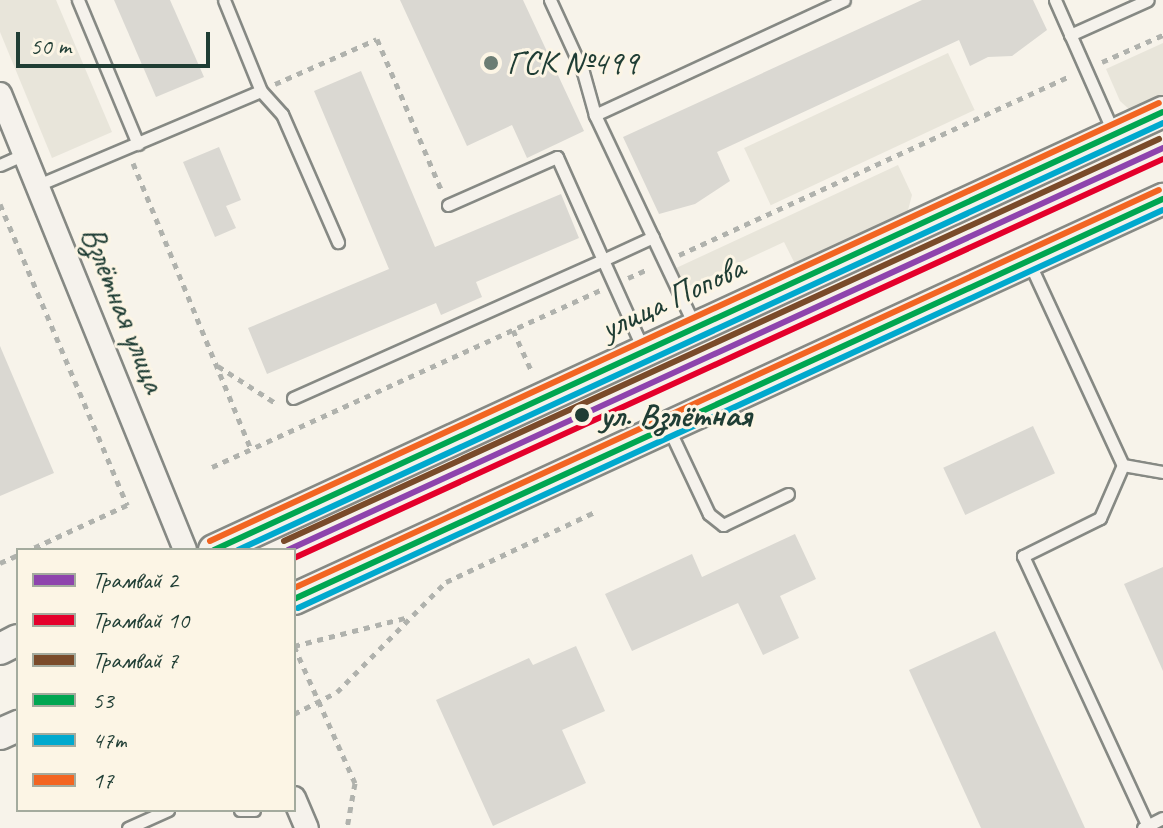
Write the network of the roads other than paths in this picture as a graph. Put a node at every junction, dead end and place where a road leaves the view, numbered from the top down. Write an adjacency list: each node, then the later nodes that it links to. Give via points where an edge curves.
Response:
1 (78, 0): 13 (lane)
2 (224, 0): 8 (lane)
3 (550, 0): 11 (lane, via 583,72)
4 (844, 0): 11 (lane)
5 (1055, 0): 7 (lane)
6 (1148, 0): 7 (lane)
7 (1070, 35): 12 (lane)
8 (261, 91): 13 (lane); 20 (lane, via 282,114)
9 (0, 94): 14 (street, Взлётная улица)
10 (1163, 112): 12 (main road, улица Попова)
11 (595, 115): 19 (lane)
12 (1114, 135): 23 (main road, улица Попова)
13 (132, 146): 16 (lane)
14 (25, 154): 15 (lane); 16 (street, Взлётная улица)
15 (0, 165)
16 (38, 185): 30 (street, Взлётная улица)
17 (1163, 199): 22 (main road)
18 (448, 205): 21 (lane, via 557,157)
19 (653, 237): 21 (lane); 23 (lane)
20 (338, 242)
21 (603, 260): 24 (lane); 25 (lane)
22 (1029, 261): 26 (main road); 27 (lane)
23 (695, 328): 24 (main road, улица Попова)
24 (644, 351): 31 (main road, улица Попова)
25 (293, 398)
26 (668, 427): 29 (lane, via 709,514 723,525); 32 (main road)
27 (1123, 465): 28 (lane); 36 (lane, via 1100,518 1023,556)
28 (1163, 472)
29 (788, 494)
30 (184, 548)
31 (218, 548)
32 (296, 598)
33 (296, 803): 38 (street)
34 (164, 812): 37 (lane)
35 (1163, 818): 36 (lane)
36 (1145, 827)
37 (128, 828)
38 (307, 828)

